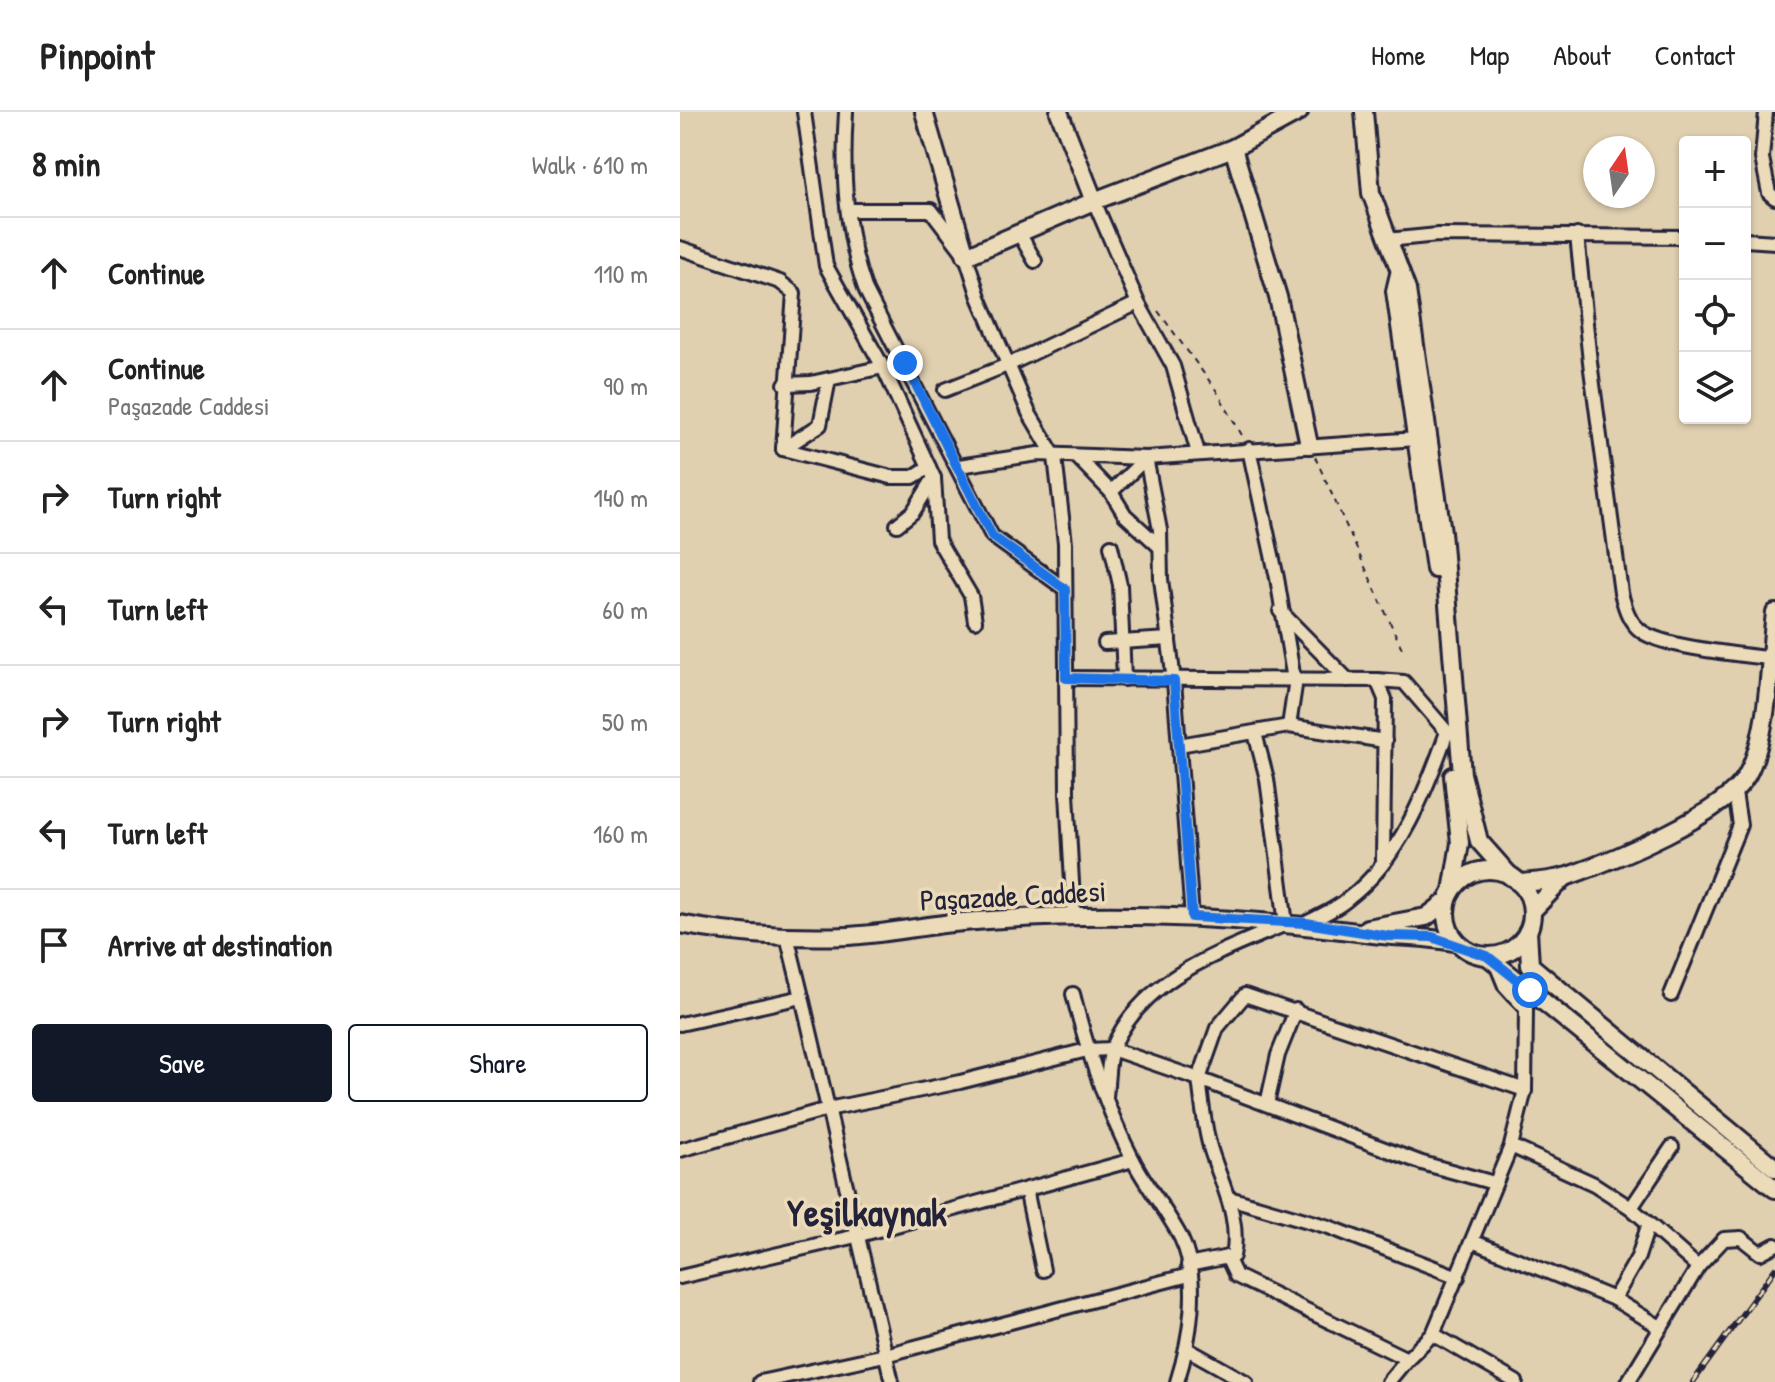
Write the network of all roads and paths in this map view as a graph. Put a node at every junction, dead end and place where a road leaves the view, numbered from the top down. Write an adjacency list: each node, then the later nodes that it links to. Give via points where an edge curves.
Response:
1 (804, 112): 25 (street, via 826,266)
2 (846, 112): 11 (street, via 842,169)
3 (924, 112): 19 (street)
4 (1059, 112): 10 (street)
5 (1299, 112): 8 (street)
6 (1364, 112): 15 (street, via 1371,193)
7 (1766, 112): 9 (street, via 1762,158 1769,193)
8 (1233, 148): 10 (street); 30 (street, via 1278,297)
9 (1775, 198)
10 (1094, 201): 12 (street); 22 (street)
11 (848, 210): 19 (street, via 931,210); 37 (street, via 854,257 866,291)
12 (1019, 233): 19 (street); 20 (street)
13 (1577, 235): 14 (street); 15 (street); 51 (street, via 1621,593 1630,620 1663,641)
14 (1679, 237)
15 (1387, 240): 21 (street)
16 (1751, 240): 17 (street)
17 (1775, 242)
18 (680, 248): 27 (street, via 794,293)
19 (966, 256): 24 (street)
20 (1035, 261)
21 (1399, 274): 29 (street, via 1395,291); 66 (street, via 1407,290 1442,532 1462,774 1479,841)
22 (1138, 303): 24 (street); 33 (street, via 1173,366)
23 (1158, 311): 32 (path, via 1216,390)
24 (1010, 364): 28 (street); 34 (street, via 1029,413)
25 (883, 367): 26 (street); 38 (street)
26 (829, 379): 27 (street); 31 (street, via 820,425)
27 (785, 384): 31 (street)
28 (945, 390)
29 (1417, 439): 30 (street); 59 (street, via 1437,587)
30 (1309, 445): 32 (street); 50 (path)
31 (783, 449): 38 (street, via 891,477)
32 (1249, 449): 33 (street); 44 (street)
33 (1198, 453): 36 (street)
34 (1055, 457): 35 (street); 37 (street, via 1038,454); 43 (street)
35 (1078, 458): 36 (street); 39 (street)
36 (1146, 458): 39 (street); 42 (street)
37 (959, 466): 43 (street, via 992,536)
38 (931, 473): 40 (street, via 913,512); 46 (street, via 938,540 971,596)
39 (1111, 492): 42 (street, via 1125,515)
40 (897, 525)
41 (1111, 546): 48 (street, via 1120,585)
42 (1160, 547): 47 (street)
43 (1065, 589): 52 (street)
44 (1280, 611): 53 (street); 55 (street)
45 (1775, 613): 51 (street)
46 (975, 621)
47 (1169, 639): 48 (street); 57 (street)
48 (1123, 641): 49 (street); 54 (street)
49 (1105, 643)
50 (1404, 653)
51 (1772, 659): 63 (street, via 1758,749)
52 (1066, 678): 54 (street); 70 (street)
53 (1291, 678): 55 (street); 57 (street); 58 (street, via 1295,704)
54 (1124, 679): 57 (street)
55 (1348, 680): 56 (street)
56 (1377, 680): 59 (street, via 1404,682); 61 (street, via 1385,699)
57 (1174, 681): 62 (street)
58 (1289, 726): 60 (street); 61 (street)
59 (1447, 732): 64 (street, via 1421,799); 67 (street, via 1460,843)
60 (1255, 733): 62 (street); 73 (street, via 1267,779)
61 (1385, 741): 64 (street)
62 (1179, 745): 69 (street)
63 (1735, 793): 65 (street, via 1672,830); 80 (street, via 1740,825)
64 (1383, 860): 71 (street, via 1347,900)
65 (1566, 876): 66 (street); 68 (street)
66 (1515, 880): 67 (street, via 1490,870 1478,872 1459,882); 68 (street)
67 (1449, 896): 74 (street, via 1417,920); 77 (street, via 1447,923)
68 (1532, 911): 75 (street)
69 (1192, 917): 70 (street, Paşazade Caddesi); 73 (street, Paşazade Caddesi)
70 (1074, 918): 76 (street, Paşazade Caddesi)
71 (1306, 923): 73 (street, Paşazade Caddesi); 74 (street, Paşazade Caddesi)
72 (680, 924): 76 (street, Paşazade Caddesi, via 731,934)
73 (1286, 924): 84 (street, via 1154,989)
74 (1349, 931): 77 (street)
75 (1528, 931): 78 (street, via 1516,947); 95 (street, via 1530,965)
76 (787, 936): 81 (street)
77 (1457, 943): 78 (street)
78 (1492, 960): 87 (street, via 1505,986 1526,1009); 98 (street)
79 (1073, 994): 85 (street)
80 (1671, 995)
81 (802, 997): 83 (street); 90 (street)
82 (1296, 1010): 86 (street, via 1245,995 1217,1028); 87 (street); 89 (street)
83 (680, 1024)
84 (1112, 1049): 85 (street); 86 (street); 88 (street)
85 (1087, 1050): 88 (street); 90 (street)
86 (1199, 1079): 89 (street); 99 (street, via 1210,1146)
87 (1525, 1090): 91 (street)
88 (1106, 1096): 94 (street)
89 (1267, 1104): 96 (street, via 1422,1163)
90 (828, 1109): 93 (street); 102 (street)
91 (1511, 1146): 96 (street); 100 (street, via 1594,1184)
92 (1672, 1147): 100 (street)
93 (680, 1150)
94 (1133, 1160): 97 (street); 108 (street, via 1182,1241)
95 (1775, 1168)
96 (1494, 1183): 103 (street)
97 (1026, 1189): 102 (street); 107 (street)
98 (1775, 1189)
99 (1229, 1198): 105 (street, via 1237,1236 1233,1256); 110 (street, via 1329,1227)
100 (1631, 1208): 101 (street)
101 (1648, 1226): 106 (street); 111 (street, via 1638,1257)
102 (856, 1236): 109 (street); 115 (street)
103 (1472, 1241): 110 (street); 111 (street)
104 (1773, 1250): 106 (street, via 1760,1253 1732,1237)
105 (1227, 1257): 108 (street); 116 (street, via 1236,1276)
106 (1698, 1267): 112 (street)
107 (1043, 1270)
108 (1188, 1270): 114 (street, via 1192,1324); 115 (street)
109 (680, 1277)
110 (1458, 1277): 113 (street)
111 (1614, 1299): 112 (street)
112 (1660, 1327): 123 (street)
113 (1433, 1334): 116 (street); 122 (street)
114 (1187, 1349): 119 (street); 120 (street)
115 (885, 1355): 117 (street); 118 (street)
116 (1407, 1359): 121 (street)
117 (760, 1382)
118 (892, 1382)
119 (1177, 1382)
120 (1246, 1382)
121 (1388, 1382)
122 (1516, 1382)
123 (1628, 1382)

